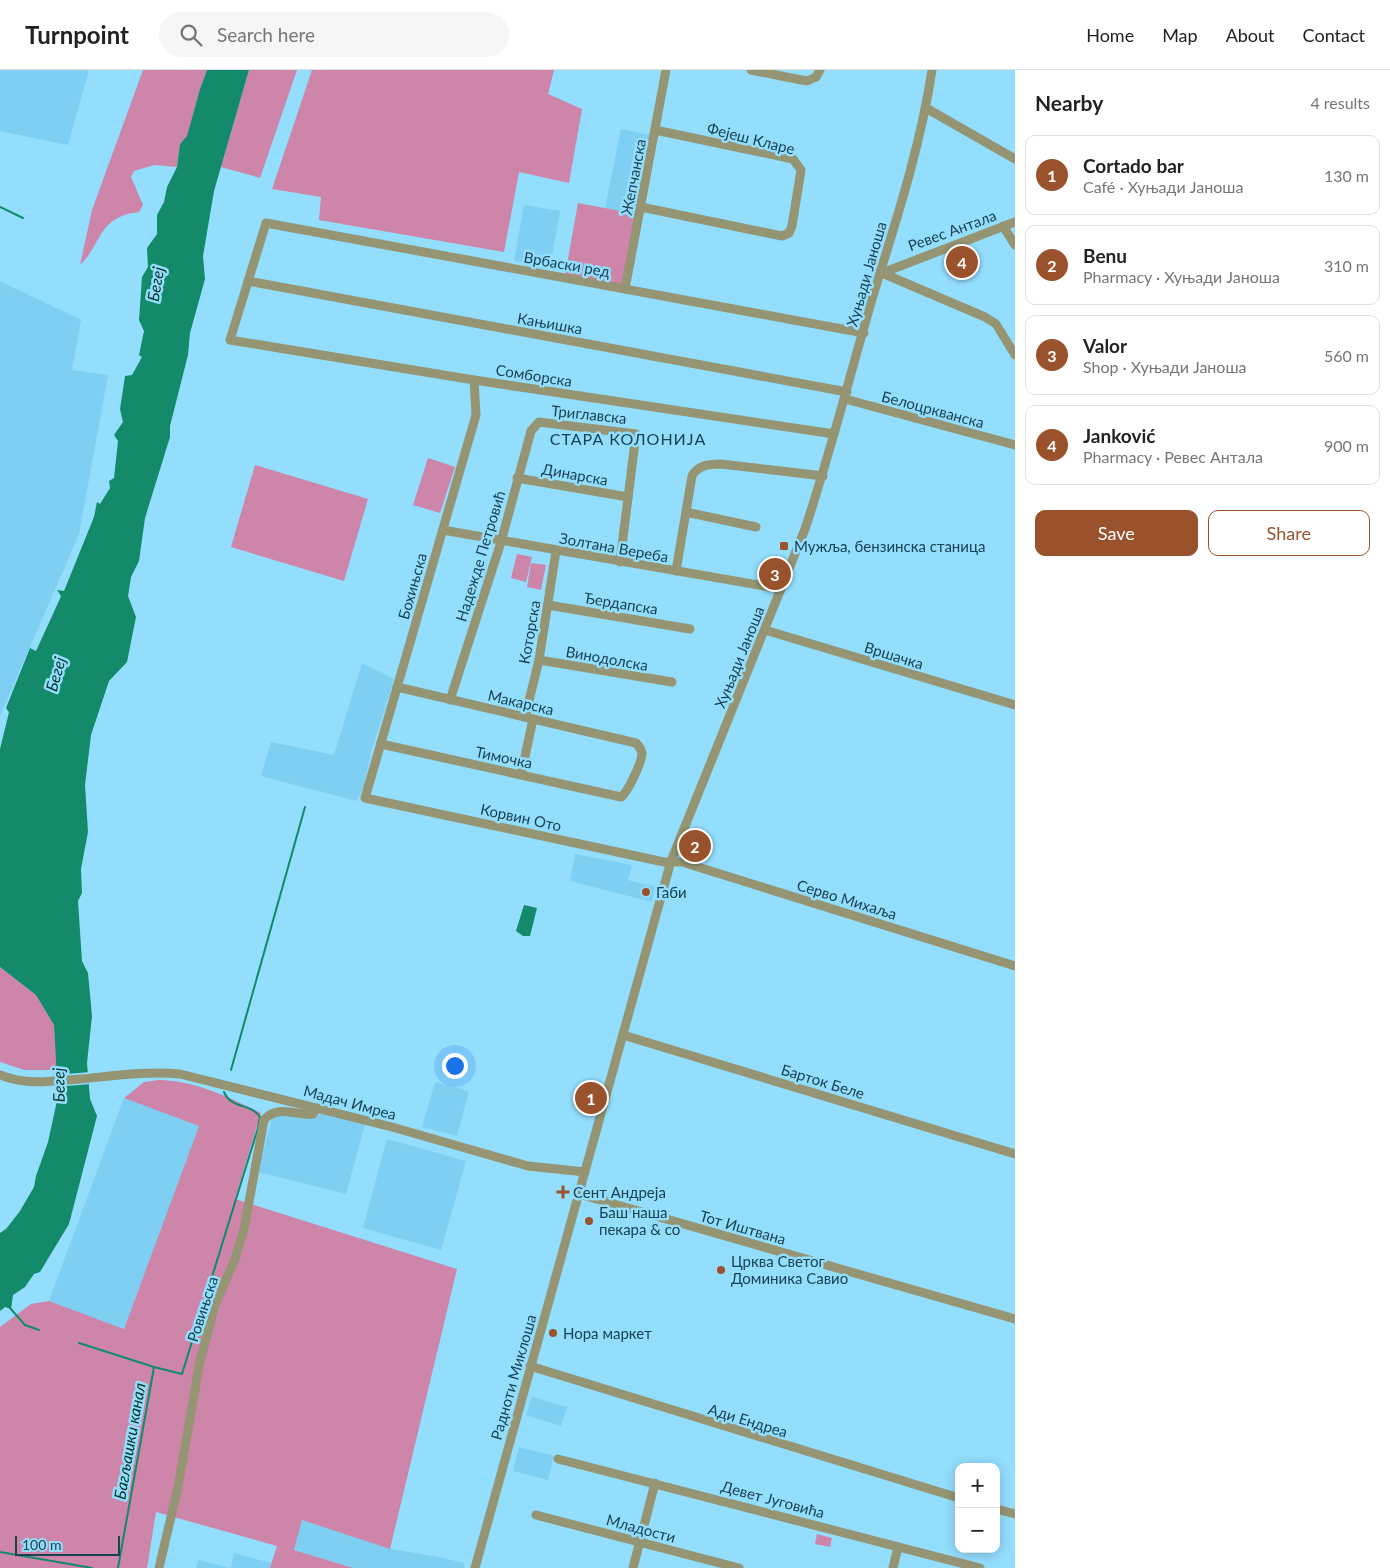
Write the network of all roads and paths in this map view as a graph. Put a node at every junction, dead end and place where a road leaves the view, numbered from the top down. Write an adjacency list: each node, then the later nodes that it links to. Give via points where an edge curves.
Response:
1 (666, 70): 6 (street, Жепчанска)
2 (751, 70): 3 (street, via 807,81)
3 (820, 70)
4 (932, 70): 5 (street, Хуњади Јаноша)
5 (926, 108): 7 (street); 12 (street, Хуњади Јаноша)
6 (655, 130): 8 (street, Жепчанска); 8 (street, Фејеш Кларе, via 796,161 801,170 792,226 782,236)
7 (1015, 159)
8 (641, 207): 14 (street, Жепчанска)
9 (1015, 222): 10 (street, Ревес Антала)
10 (1003, 226): 11 (street); 12 (street, Ревес Антала)
11 (1015, 245)
12 (882, 273): 15 (street, Хуњади Јаноша); 16 (street, via 985,317 996,324)
13 (248, 281): 14 (street, Врбаски ред, via 266,223); 17 (street, Сомборска, via 230,340); 18 (street, Кањишка)
14 (625, 289): 15 (street, Врбаски ред)
15 (864, 333): 18 (street, Хуњади Јаноша)
16 (1015, 355)
17 (474, 380): 20 (street, Сомборска); 27 (street, Бохињска, via 476,415)
18 (846, 395): 20 (street, Хуњади Јаноша); 21 (street, Белоцркванска)
19 (538, 422): 23 (street, Надежде Петровић, via 531,431); 24 (street, Триглавска, via 636,434)
20 (834, 434): 22 (street, Хуњади Јаноша)
21 (1015, 445)
22 (823, 476): 25 (street, via 712,464 696,470 692,476); 32 (street, Хуњади Јаноша)
23 (517, 478): 24 (street, Динарска); 28 (street, Надежде Петровић)
24 (628, 496): 30 (street)
25 (686, 512): 26 (street); 31 (street)
26 (756, 527)
27 (443, 530): 28 (street, Золтана Вереба); 38 (street, Бохињска)
28 (501, 542): 29 (street, Золтана Вереба); 39 (street, Надежде Петровић)
29 (556, 551): 30 (street, Золтана Вереба); 33 (street, Которска)
30 (620, 562): 31 (street, Золтана Вереба)
31 (676, 571): 32 (street, Золтана Вереба)
32 (781, 589): 35 (street, Хуњади Јаноша)
33 (548, 605): 34 (street, Ђердапска); 36 (street, Которска)
34 (690, 629)
35 (765, 630): 40 (street, Вршачка); 46 (street, Хуњади Јаноша)
36 (538, 660): 37 (street, Винодолска); 41 (street, Которска)
37 (672, 682)
38 (397, 687): 39 (street, Макарска); 42 (street, Бохињска)
39 (450, 700): 41 (street, Макарска)
40 (1015, 705)
41 (529, 718): 43 (street, Которска); 44 (street, Макарска, via 638,745 642,756 628,791)
42 (381, 744): 43 (street, Тимочка); 45 (street, Бохињска)
43 (520, 775): 44 (street, Тимочка)
44 (621, 797)
45 (365, 798): 46 (street, Корвин Ото)
46 (671, 861): 47 (street, Серво Михаља); 48 (street, Хуњади Јаноша)
47 (1015, 966)
48 (623, 1035): 51 (street, Барток Беле); 52 (street, Хуњади Јаноша)
49 (0, 1075): 50 (street, Мадач Имреа, via 23,1082 46,1082 153,1073 180,1074)
50 (317, 1108): 52 (street, Мадач Имреа, via 528,1166); 64 (street, Ровињска, via 313,1114 307,1115 282,1110 264,1120 244,1230 215,1305 200,1361)
51 (1015, 1154)
52 (585, 1172): 53 (street, Хуњади Јаноша)
53 (579, 1194): 54 (street, Тот Иштвана); 55 (street, Радноти Миклоша)
54 (1015, 1319)
55 (530, 1366): 58 (street, Ади Ендреа); 65 (street, Радноти Миклоша)
56 (558, 1459): 57 (street, Девет Југовића)
57 (655, 1483): 62 (street); 63 (street, Девет Југовића)
58 (955, 1497)
59 (1000, 1510): 60 (street)
60 (1015, 1514)
61 (536, 1515): 62 (street, Младости)
62 (640, 1542): 66 (street); 67 (street, Младости)
63 (898, 1546): 68 (street); 69 (street, Девет Југовића)
64 (160, 1568)
65 (475, 1568)
66 (633, 1568)
67 (740, 1568)
68 (893, 1568)
69 (980, 1568)

